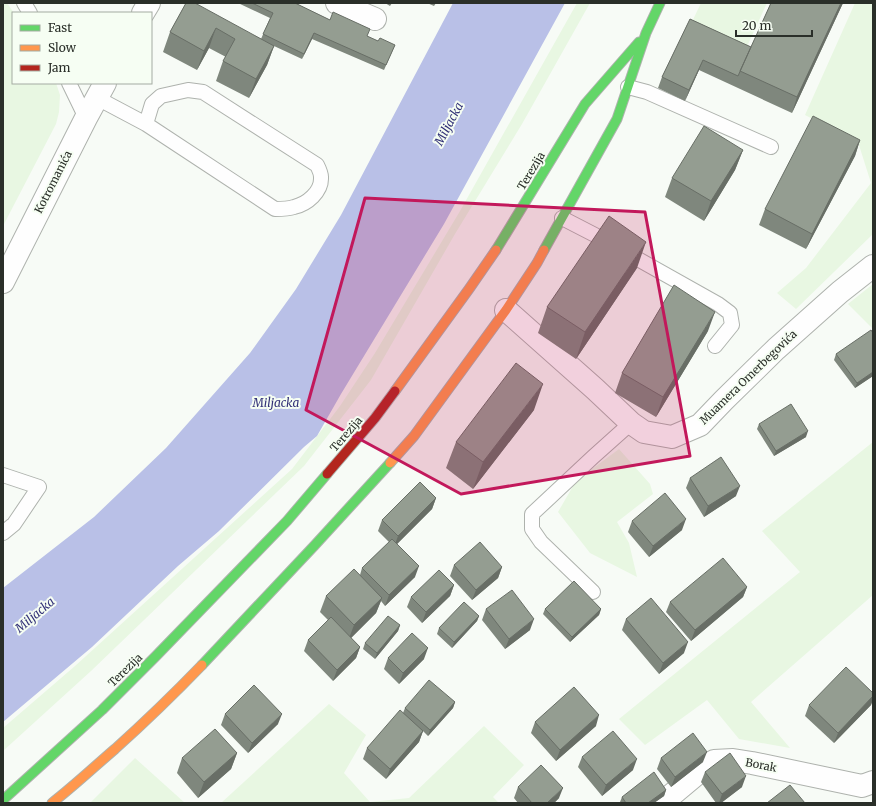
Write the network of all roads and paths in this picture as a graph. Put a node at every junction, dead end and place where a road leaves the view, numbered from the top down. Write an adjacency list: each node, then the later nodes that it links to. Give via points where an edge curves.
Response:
1 (24, 3): 5 (lane)
2 (149, 3): 6 (street)
3 (338, 3): 7 (street)
4 (660, 3): 8 (main road, Terezija)
5 (29, 12)
6 (144, 12)
7 (375, 19)
8 (646, 33): 10 (main road, Terezija); 25 (main road, Terezija, via 585,104 502,241 375,418 287,521 155,657 102,710)
9 (69, 84): 12 (lane)
10 (628, 86): 14 (lane); 15 (main road, Terezija, via 617,119)
11 (101, 91): 12 (street, Kotromanića); 13 (lane)
12 (86, 118): 17 (street, Kotromanića)
13 (146, 124): 13 (lane, via 275,209 293,208 304,204 317,192 321,184 317,165 203,92 188,90 161,96 152,104)
14 (772, 147)
15 (562, 218): 18 (main road, Terezija, via 537,263); 19 (lane, via 730,313 732,325)
16 (873, 266): 20 (street, Muamera Omerbegovića, via 776,349 700,424 672,437 644,432)
17 (3, 282)
18 (506, 310): 20 (street, Muamera Omerbegovića); 26 (main road, Terezija, via 414,436 314,546 183,685)
19 (715, 346)
20 (631, 423): 23 (lane, via 532,514 532,528 541,542)
21 (3, 475): 22 (lane, via 39,487 14,524)
22 (3, 533)
23 (593, 592)
24 (873, 782): 27 (street, Borak, via 862,786 752,763 714,761)
25 (3, 800)
26 (52, 803)
27 (662, 803)

